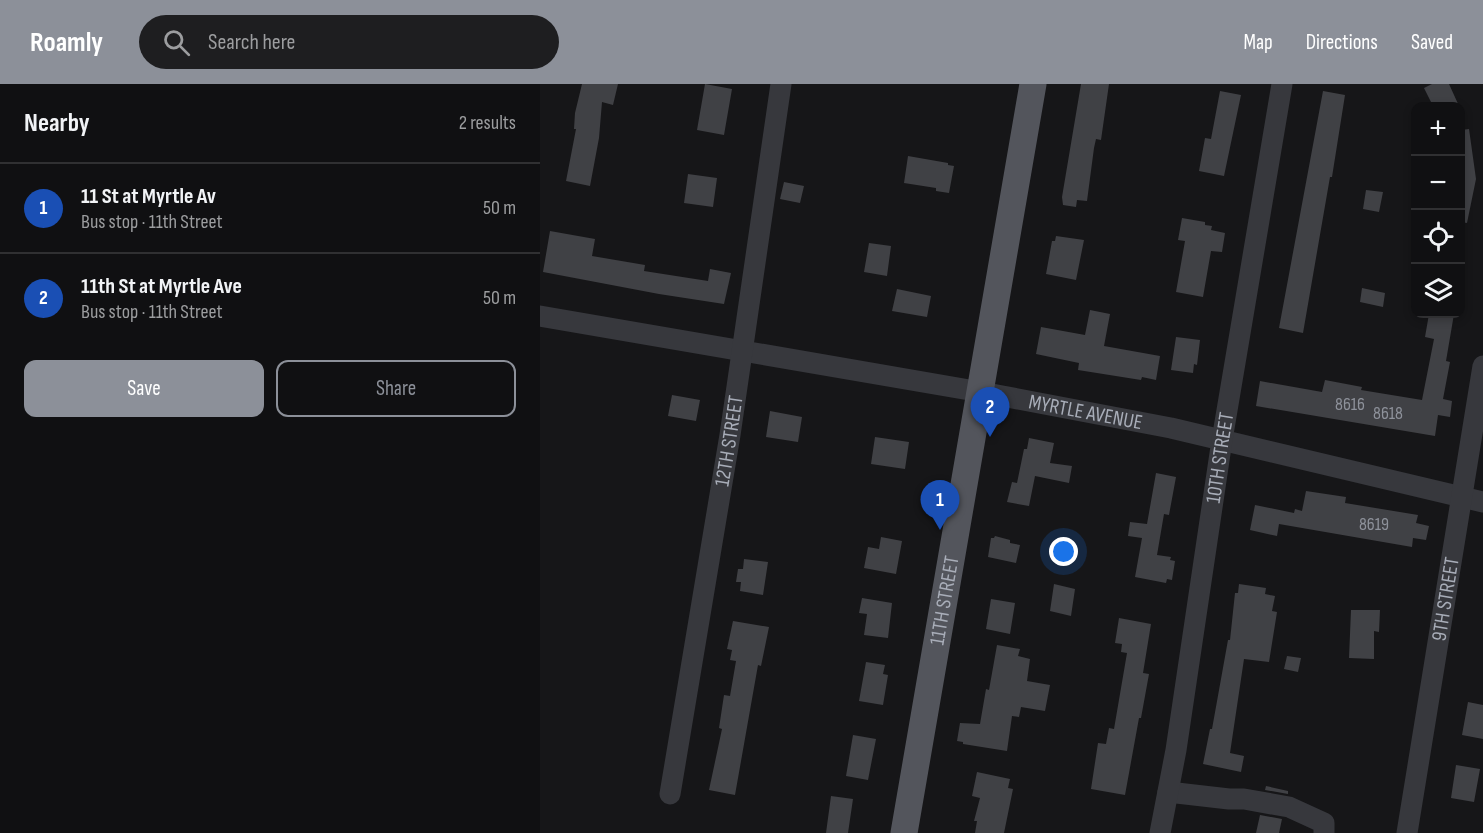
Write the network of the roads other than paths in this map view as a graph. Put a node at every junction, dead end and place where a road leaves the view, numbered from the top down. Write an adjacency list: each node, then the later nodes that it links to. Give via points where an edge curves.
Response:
1 (781, 84): 5 (street, 12TH STREET)
2 (1034, 84): 7 (main road, 11TH STREET)
3 (1282, 84): 8 (street, 10TH STREET)
4 (540, 316): 5 (street, MYRTLE AVENUE)
5 (742, 352): 7 (street, MYRTLE AVENUE); 12 (street, 12TH STREET)
6 (1483, 366): 9 (street, 9TH STREET)
7 (981, 392): 8 (street, MYRTLE AVENUE); 13 (main road, 11TH STREET)
8 (1222, 440): 9 (street, MYRTLE AVENUE); 11 (street, 10TH STREET)
9 (1462, 497): 10 (street, MYRTLE AVENUE); 16 (street, 9TH STREET)
10 (1483, 502)
11 (1168, 792): 14 (street, 10TH STREET); 15 (street, via 1289,807 1324,823)
12 (670, 794)
13 (904, 833)
14 (1160, 833)
15 (1324, 833)
16 (1407, 833)

